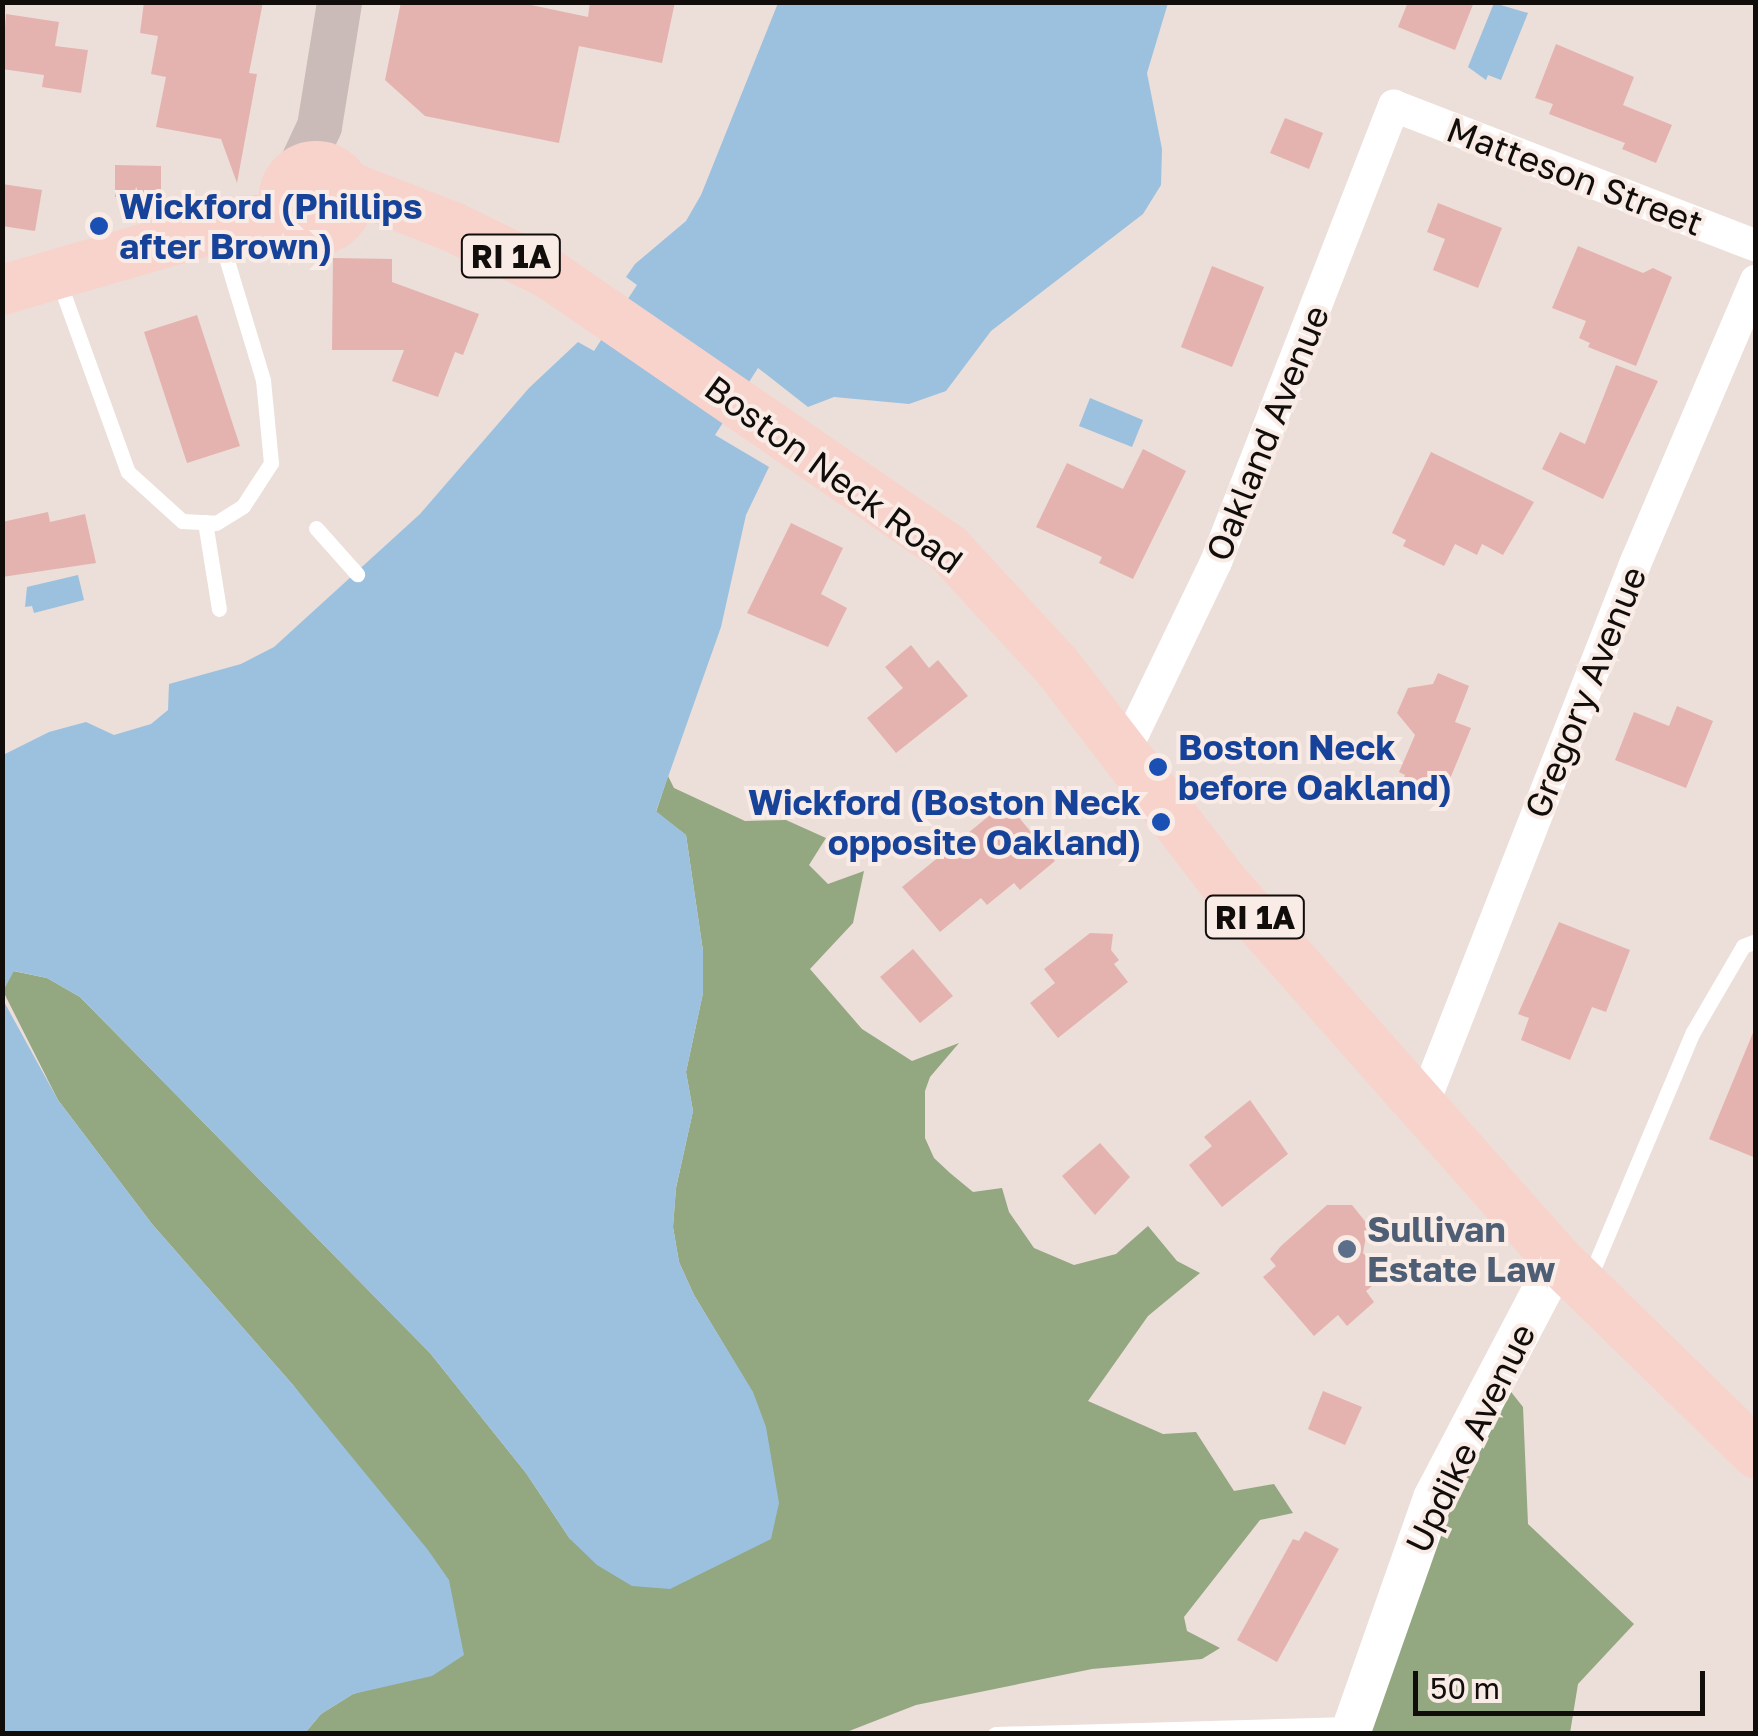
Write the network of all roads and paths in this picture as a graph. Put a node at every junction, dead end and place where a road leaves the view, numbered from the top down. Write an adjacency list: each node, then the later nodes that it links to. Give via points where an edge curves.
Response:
1 (339, 2): 3 (main road)
2 (1394, 106): 5 (street, Matteson Street); 13 (street, Oakland Avenue, via 1216,562)
3 (316, 182): 4 (main road); 13 (main road, Boston Neck Road / RI 1A, via 453,227 549,274 948,548 1057,666)
4 (228, 224): 6 (main road); 9 (lane, via 262,380 271,463 244,506 216,523)
5 (1756, 246)
6 (56, 275): 8 (main road); 9 (lane, via 128,472 182,521)
7 (1756, 281): 15 (street, Gregory Avenue, via 1635,564)
8 (2, 290)
9 (205, 522): 12 (lane)
10 (316, 528): 11 (lane)
11 (357, 574)
12 (219, 609)
13 (1124, 753): 15 (main road, Boston Neck Road / RI 1A, via 1225,884)
14 (1756, 941): 16 (lane, via 1743,946 1693,1032)
15 (1423, 1106): 16 (main road, Boston Neck Road / RI 1A)
16 (1571, 1274): 17 (main road, Boston Neck Road / RI 1A); 18 (street, Updike Avenue, via 1433,1498)
17 (1756, 1453)
18 (1352, 1729): 19 (lane)
19 (995, 1734)

